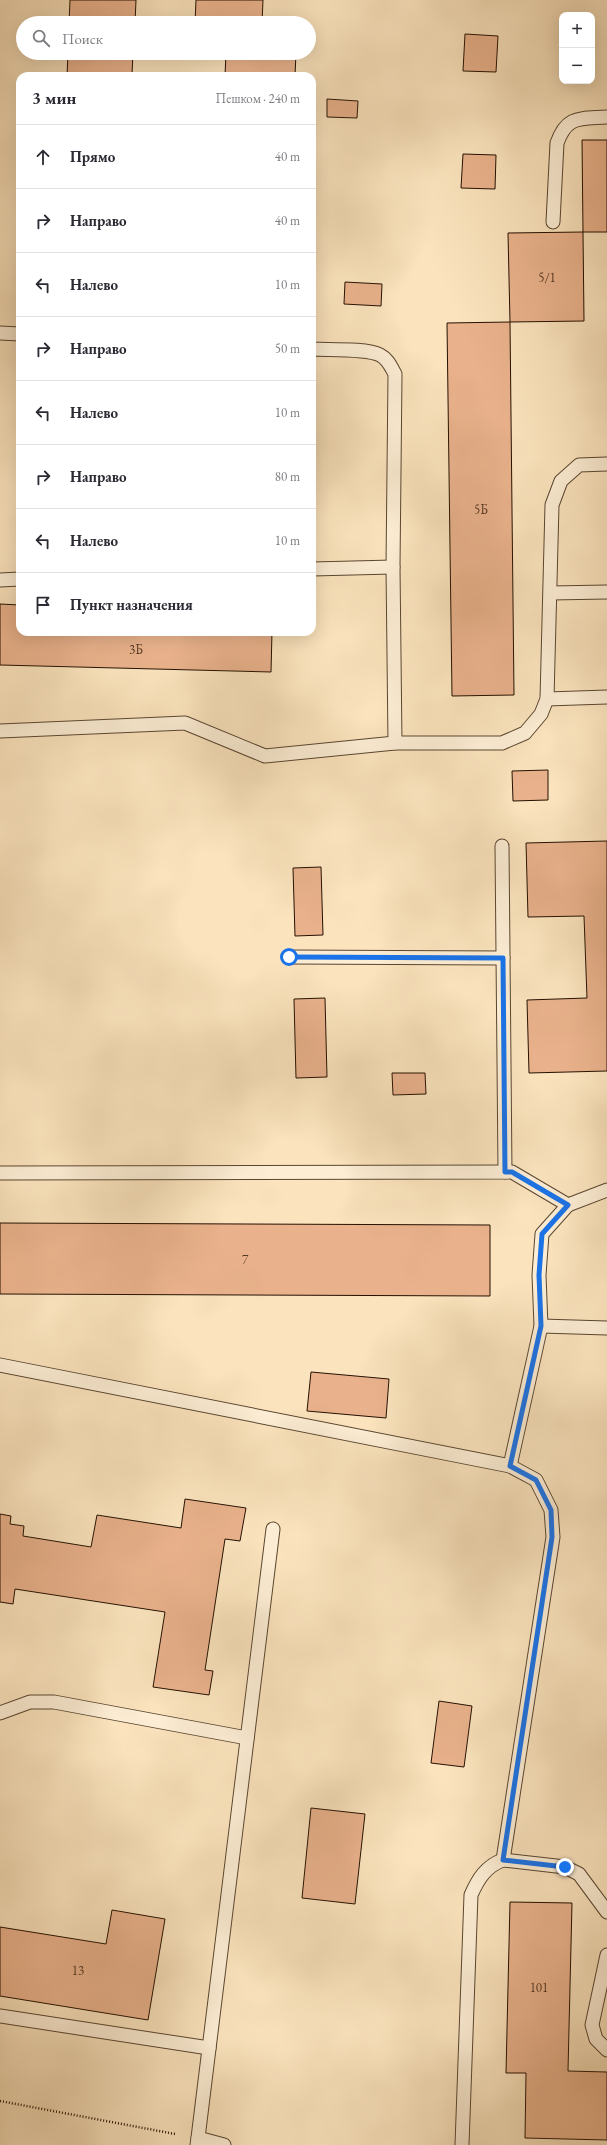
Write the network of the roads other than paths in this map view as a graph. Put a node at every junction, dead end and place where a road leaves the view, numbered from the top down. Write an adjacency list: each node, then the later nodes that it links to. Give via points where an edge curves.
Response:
1 (607, 117): 2 (lane, via 568,122 561,132 556,144)
2 (553, 222)
3 (0, 333): 4 (lane)
4 (16, 334)
5 (316, 349): 7 (lane, via 380,355 390,363 395,374)
6 (607, 464): 12 (lane, via 579,465 561,481 552,505)
7 (393, 567): 8 (lane); 16 (lane)
8 (316, 569)
9 (16, 579): 10 (lane)
10 (0, 580)
11 (607, 592): 12 (lane)
12 (551, 593): 14 (lane)
13 (607, 697): 14 (lane)
14 (547, 699): 16 (lane, via 541,714 525,733 502,743)
15 (0, 731): 16 (lane, via 185,723 265,756)
16 (395, 743)
17 (502, 846): 19 (lane)
18 (289, 957): 19 (lane)
19 (503, 958): 21 (lane)
20 (0, 1172): 21 (lane)
21 (505, 1172): 23 (lane, via 512,1172)
22 (607, 1190): 23 (lane)
23 (568, 1205): 24 (lane, via 542,1234 539,1275)
24 (541, 1326): 25 (lane); 27 (lane)
25 (607, 1328)
26 (0, 1364): 27 (lane)
27 (510, 1466): 31 (lane, via 536,1480 551,1510 552,1537)
28 (273, 1529): 30 (lane)
29 (0, 1713): 30 (lane, via 30,1702 54,1702)
30 (247, 1738): 35 (lane)
31 (503, 1860): 32 (lane, via 565,1867 579,1874); 39 (lane, via 494,1864 477,1880 471,1895)
32 (607, 1912)
33 (607, 1956): 36 (lane, via 592,2025 596,2039)
34 (0, 2016): 35 (lane)
35 (208, 2048): 37 (lane)
36 (607, 2050)
37 (197, 2142): 38 (lane)
38 (224, 2145)
39 (462, 2145)

